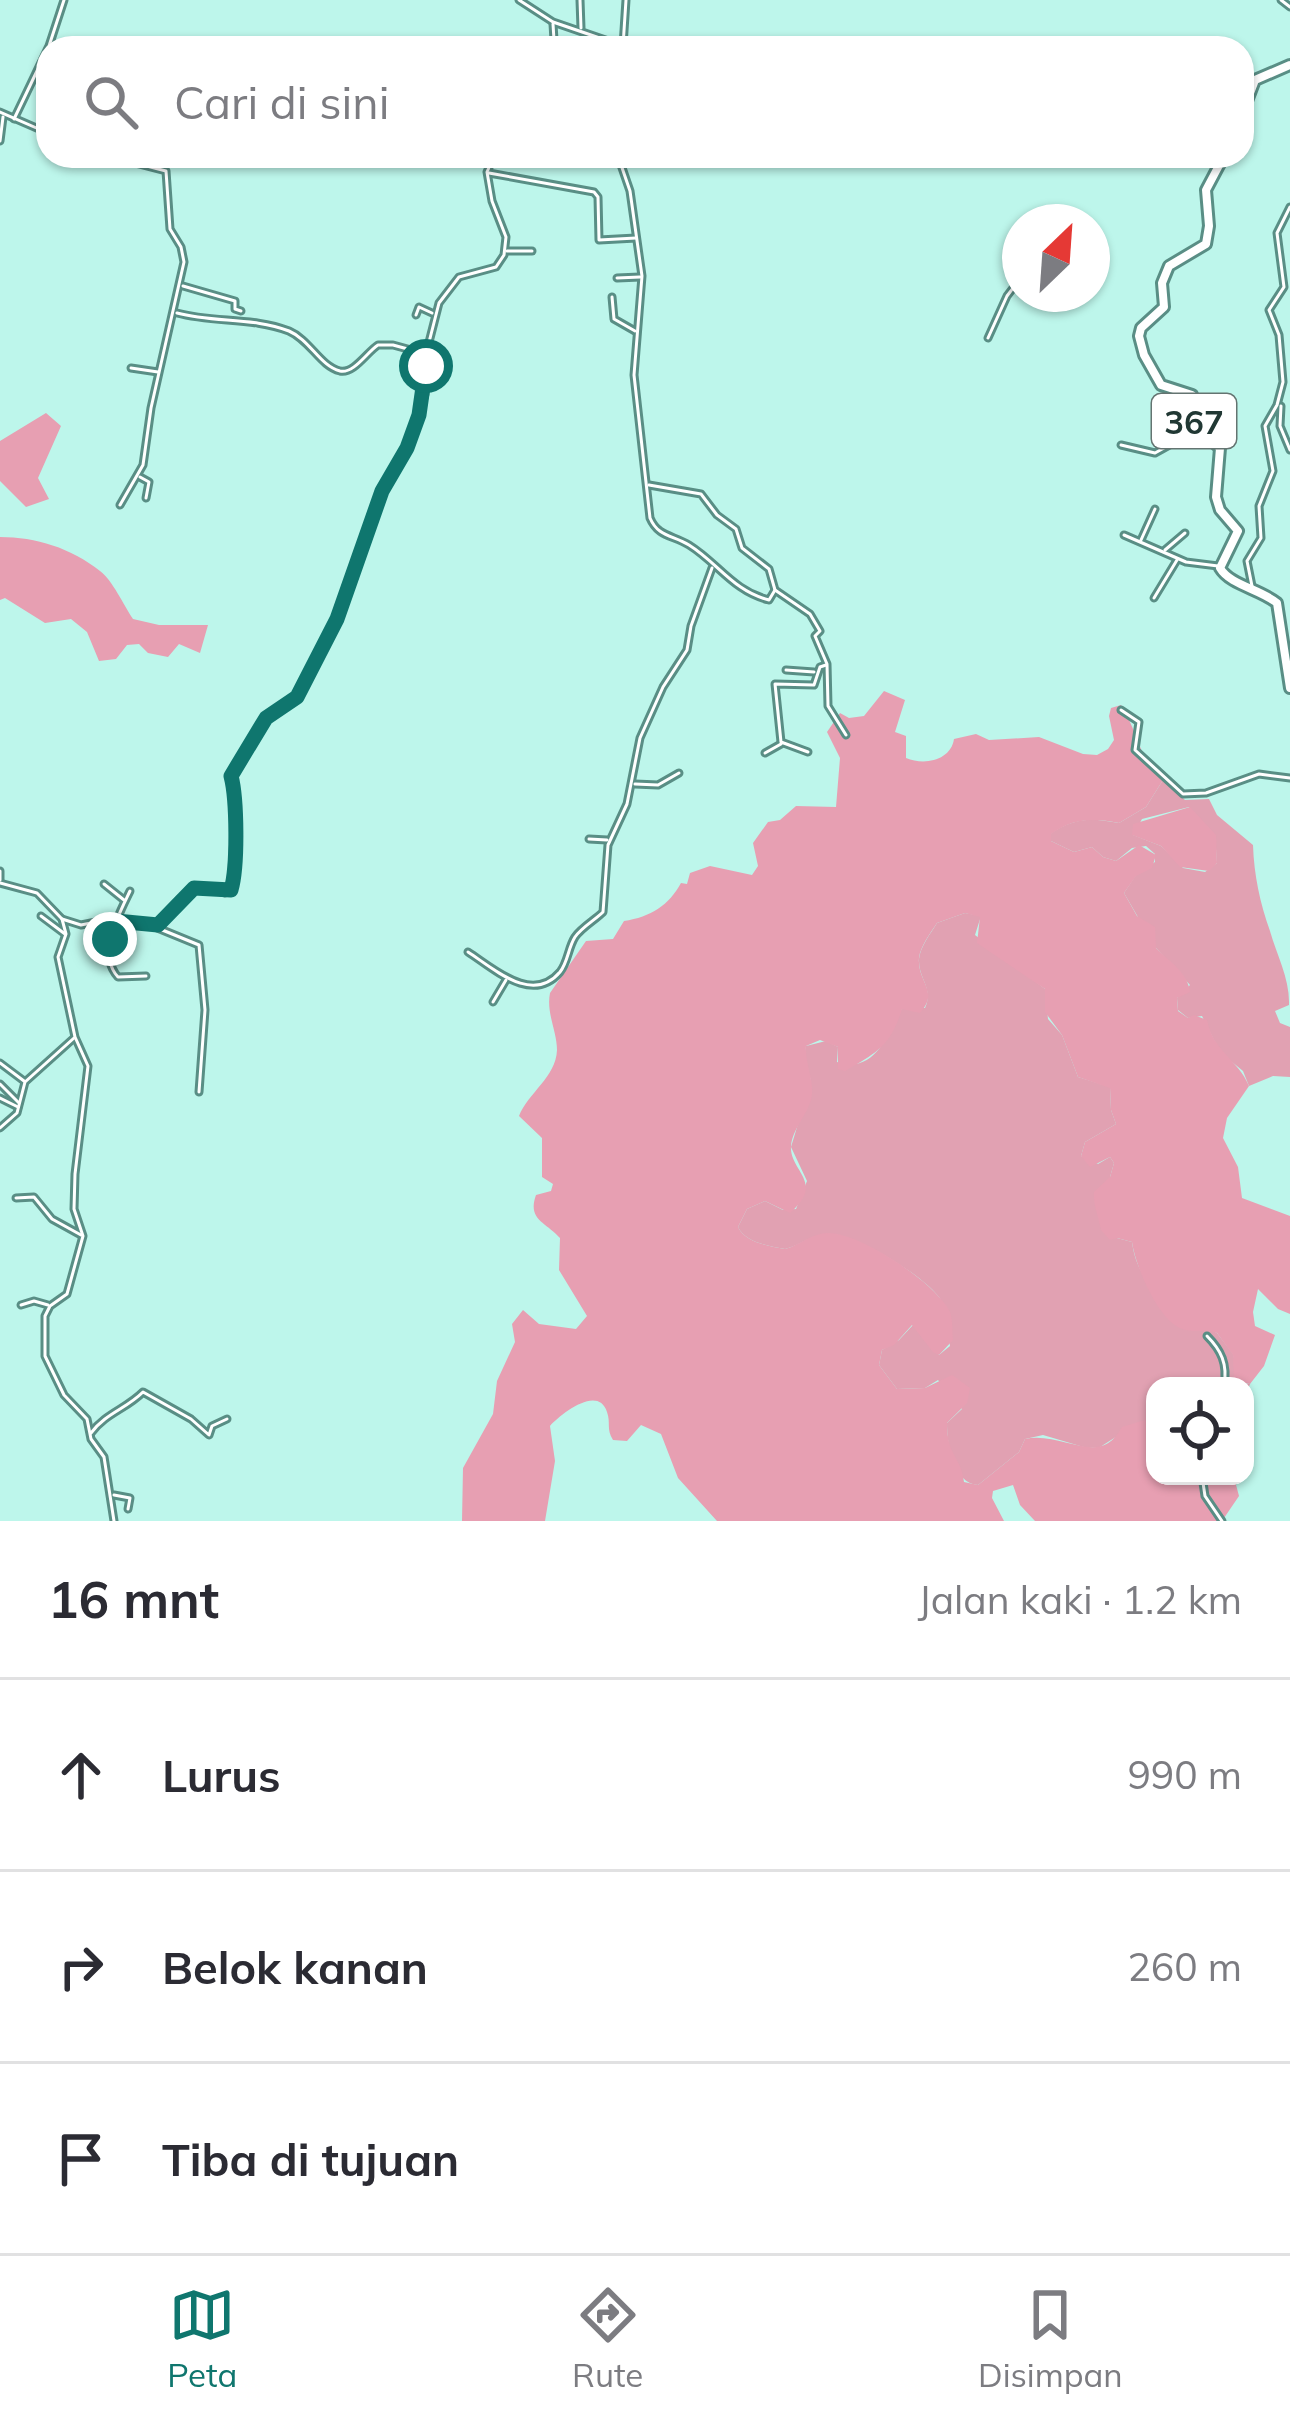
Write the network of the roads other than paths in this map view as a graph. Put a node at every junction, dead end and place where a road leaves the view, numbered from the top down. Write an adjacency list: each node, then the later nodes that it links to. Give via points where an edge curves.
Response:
1 (64, 0): 9 (street)
2 (519, 0): 7 (street)
3 (580, 0): 8 (street)
4 (626, 0): 12 (street)
5 (1281, 0): 6 (street)
6 (1290, 7)
7 (553, 22): 8 (street); 10 (street)
8 (581, 29): 11 (street)
9 (52, 36)
10 (554, 36)
11 (597, 36)
12 (624, 36)
13 (1290, 65): 15 (main road)
14 (36, 73): 17 (street)
15 (1254, 85)
16 (2, 114): 17 (street); 19 (street)
17 (14, 118): 18 (street)
18 (36, 128)
19 (0, 141)
20 (148, 168): 31 (street, via 168,174)
21 (489, 168): 24 (street)
22 (622, 168): 26 (street)
23 (1218, 168): 45 (main road, 367, via 1207,190 1204,246 1169,266 1164,308 1139,336 1158,382 1193,397)
24 (487, 172): 26 (street, via 593,192 599,240); 27 (street)
25 (1290, 207): 44 (street, via 1277,233 1283,289 1269,310 1279,334)
26 (636, 238): 29 (street)
27 (505, 250): 28 (street); 36 (street, via 496,266 455,280)
28 (532, 251)
29 (642, 276): 30 (street); 38 (street)
30 (617, 278)
31 (181, 285): 34 (street, via 234,301); 35 (street)
32 (612, 297): 38 (street, via 614,319)
33 (1002, 307): 39 (street)
34 (241, 311)
35 (175, 313): 40 (street, via 288,331 342,371 378,345); 42 (street)
36 (435, 314): 37 (street, via 418,308); 40 (street)
37 (416, 315)
38 (638, 334): 49 (street, via 635,394)
39 (988, 338)
40 (426, 354): 85 (street, via 419,415 382,491 340,614 298,695 266,718 231,776 231,890 194,888)
41 (131, 368): 42 (street)
42 (158, 372): 48 (street)
43 (1290, 405): 44 (street)
44 (1279, 406): 47 (street); 60 (street, via 1265,426 1273,471 1259,506 1261,540 1248,558)
45 (1193, 431): 46 (street, via 1155,453); 58 (main road, 367, via 1220,448 1216,497 1238,529)
46 (1121, 445)
47 (1290, 450)
48 (139, 476): 50 (street, via 148,482); 51 (street)
49 (647, 485): 59 (street, via 655,529 689,544); 61 (street, via 701,494 769,569)
50 (146, 498)
51 (120, 505)
52 (1155, 508): 55 (street)
53 (1185, 533): 56 (street)
54 (1124, 536): 55 (street)
55 (1141, 542): 56 (street)
56 (1163, 551): 57 (street)
57 (1178, 559): 58 (street); 62 (street)
58 (1220, 567): 60 (main road)
59 (712, 568): 61 (street, via 762,598); 74 (street, via 689,647 640,738)
60 (1252, 586): 66 (main road, via 1280,608)
61 (775, 590): 63 (street, via 816,622)
62 (1154, 598)
63 (827, 664): 65 (street); 68 (street, via 828,706)
64 (786, 670): 65 (street)
65 (818, 673): 69 (street, via 814,685 776,683)
66 (1290, 688)
67 (1121, 710): 73 (street, via 1139,722 1135,750 1183,794 1259,774)
68 (846, 735)
69 (782, 742): 70 (street); 71 (street)
70 (808, 752)
71 (766, 753)
72 (679, 773): 74 (street, via 658,785)
73 (1290, 778)
74 (633, 783): 76 (street)
75 (589, 839): 76 (street)
76 (609, 840): 89 (street, via 606,908 574,939 561,970 531,985)
77 (0, 871): 78 (street)
78 (0, 881): 83 (street, via 37,893)
79 (104, 884): 81 (street)
80 (130, 891): 81 (street)
81 (125, 902): 84 (street)
82 (41, 916): 86 (street)
83 (62, 919): 84 (street); 86 (street)
84 (116, 921): 85 (street); 88 (street, via 112,974)
85 (153, 926): 95 (street, via 199,945)
86 (66, 934): 91 (street, via 58,957)
87 (468, 952): 89 (street)
88 (146, 976)
89 (506, 979): 90 (street)
90 (494, 1002)
91 (75, 1037): 93 (street); 100 (street, via 88,1066 74,1192)
92 (0, 1064): 93 (street)
93 (25, 1082): 97 (street)
94 (0, 1084): 97 (street)
95 (199, 1092)
96 (0, 1099): 97 (street)
97 (20, 1106): 98 (street)
98 (0, 1128)
99 (16, 1198): 100 (street, via 32,1196)
100 (83, 1236): 102 (street, via 67,1294)
101 (21, 1305): 102 (street)
102 (50, 1306): 106 (street, via 47,1366)
103 (1207, 1336): 104 (street, via 1217,1344)
104 (1224, 1377)
105 (227, 1419): 106 (street, via 208,1435 143,1392)
106 (90, 1435): 108 (street)
107 (1203, 1485): 111 (street)
108 (112, 1495): 109 (street, via 130,1498); 110 (street)
109 (128, 1509)
110 (114, 1521)
111 (1222, 1521)

